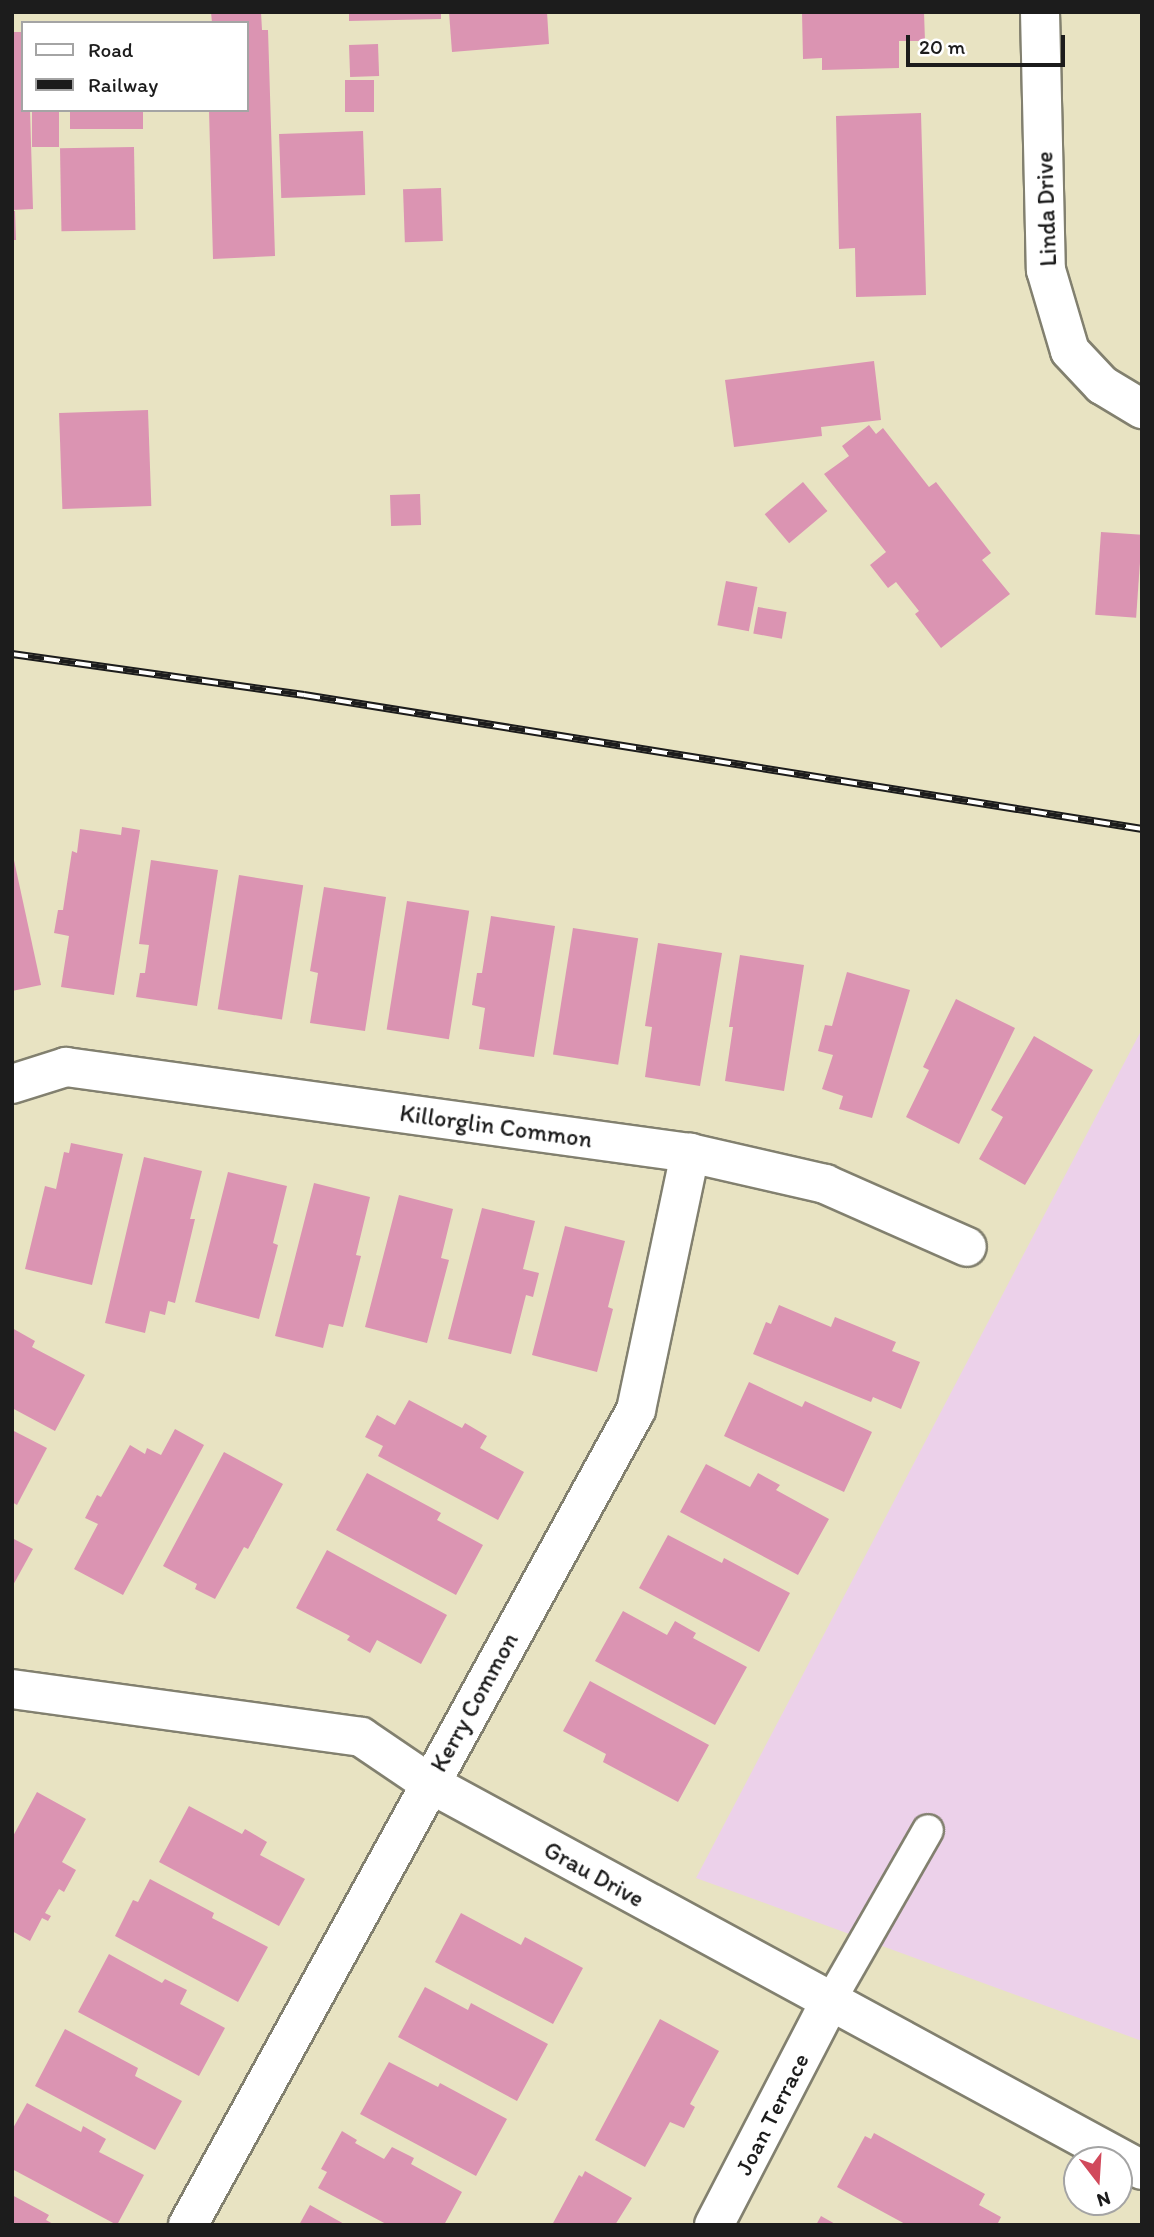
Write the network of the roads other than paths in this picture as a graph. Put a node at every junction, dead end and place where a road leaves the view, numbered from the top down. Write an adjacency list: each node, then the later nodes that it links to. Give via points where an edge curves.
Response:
1 (1040, 12): 2 (street, Linda Drive, via 1046,270 1070,351 1102,385)
2 (1142, 409)
3 (12, 1084): 4 (street, Killorglin Common, via 66,1067)
4 (690, 1153): 5 (street, Killorglin Common, via 825,1184); 7 (street, Kerry Common, via 636,1409)
5 (967, 1247)
6 (12, 1689): 7 (street, Grau Drive, via 360,1737)
7 (429, 1783): 9 (street, Grau Drive); 11 (street, Kerry Common)
8 (928, 1830): 9 (lane)
9 (829, 2003): 10 (street, Grau Drive); 12 (street, Joan Terrace)
10 (1142, 2170)
11 (188, 2225)
12 (714, 2225)

